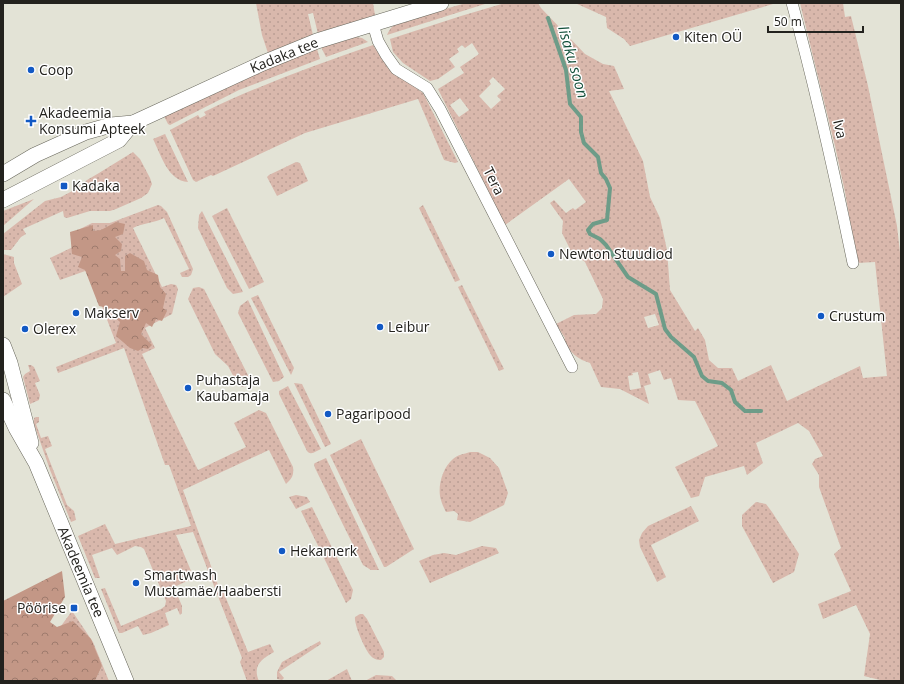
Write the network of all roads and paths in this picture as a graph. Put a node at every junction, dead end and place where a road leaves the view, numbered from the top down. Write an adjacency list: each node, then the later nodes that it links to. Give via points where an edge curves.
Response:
1 (441, 3): 3 (main road, Kadaka tee)
2 (792, 3): 11 (street, Iva, via 835,175)
3 (373, 24): 4 (main road, Kadaka tee, via 317,41 270,60); 13 (street, Tera, via 378,40 396,68 427,88 440,108)
4 (133, 124): 5 (main road, Kadaka tee, via 112,125); 7 (main road, Kadaka tee, via 119,140)
5 (86, 132): 6 (main road, Kadaka tee); 7 (main road, via 88,152)
6 (35, 155): 8 (main road); 9 (main road, Kadaka tee)
7 (82, 160): 10 (main road, Kadaka tee)
8 (3, 166)
9 (3, 174)
10 (3, 200)
11 (853, 263)
12 (3, 345): 15 (main road, Akadeemia tee)
13 (572, 367)
14 (3, 400): 15 (main road, Akadeemia tee)
15 (36, 463): 16 (main road, Akadeemia tee)
16 (126, 681)

